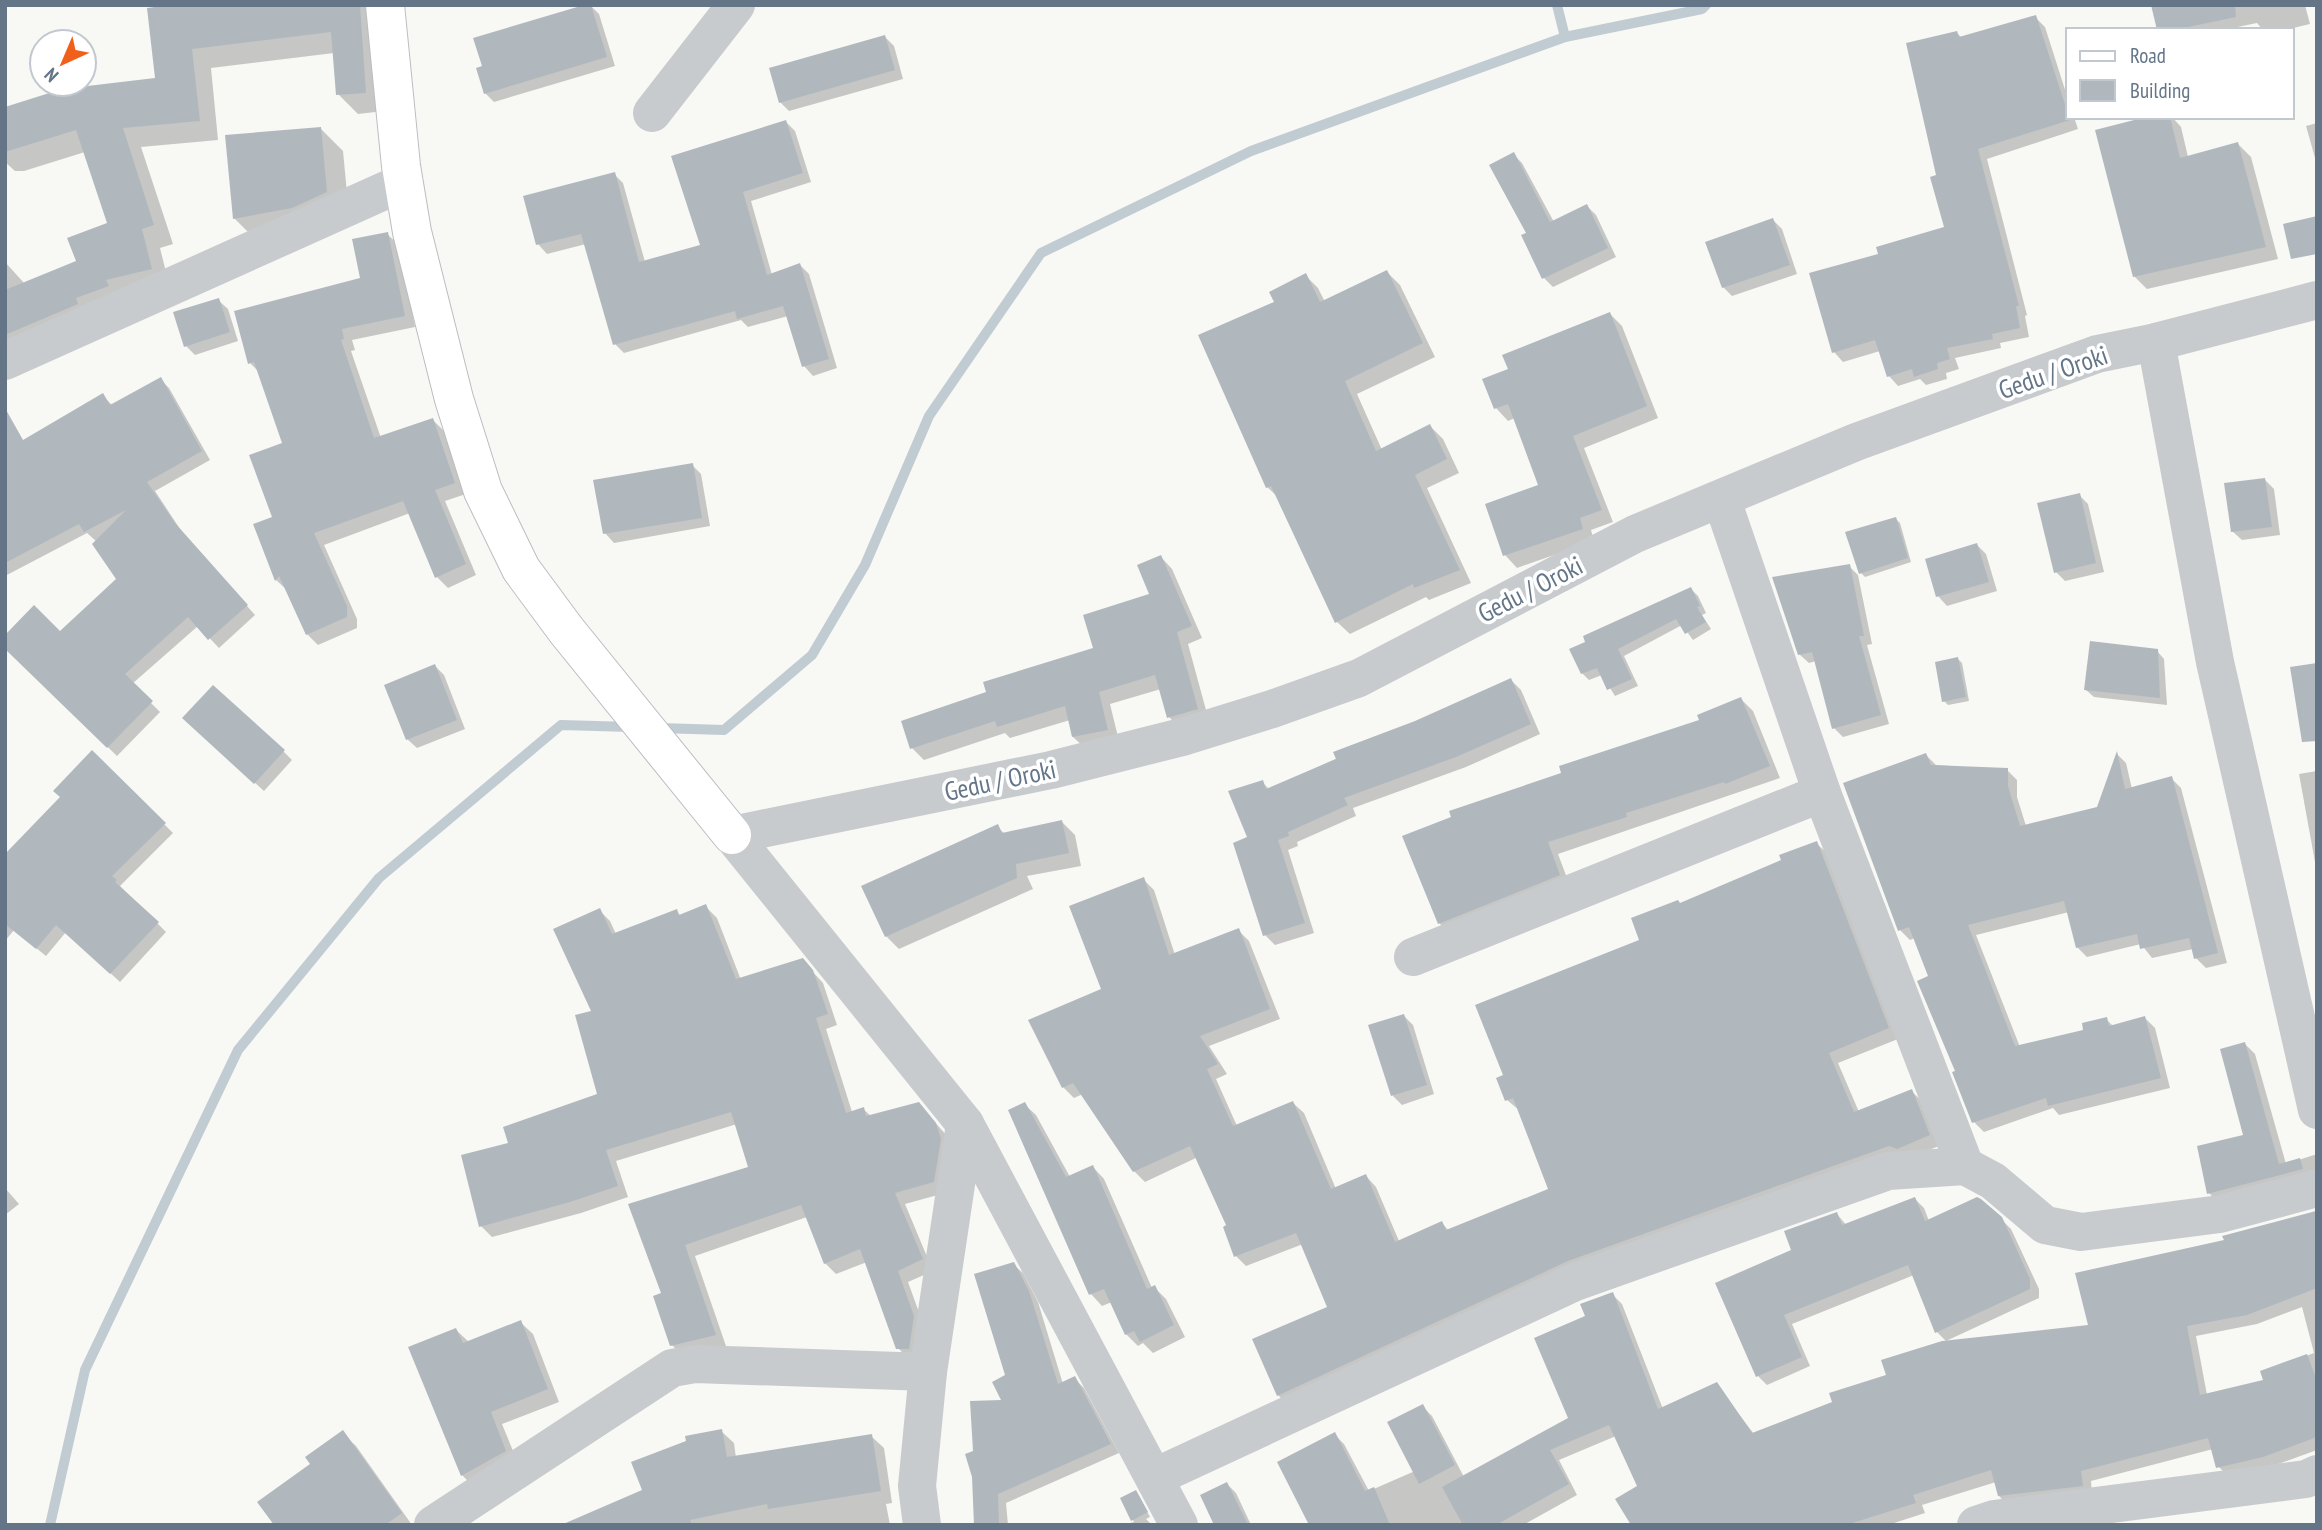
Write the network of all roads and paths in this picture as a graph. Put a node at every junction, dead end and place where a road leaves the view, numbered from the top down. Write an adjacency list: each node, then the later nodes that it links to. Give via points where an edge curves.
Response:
1 (384, 5): 4 (main road)
2 (736, 5): 3 (street)
3 (652, 113)
4 (404, 182): 7 (street); 10 (main road, via 454,399 483,492 521,569)
5 (2317, 300): 6 (street, Gedu / Oroki)
6 (2156, 342): 8 (street, Gedu / Oroki, via 2097,354 1856,442); 12 (street, via 2215,662)
7 (5, 362)
8 (1722, 500): 9 (street); 10 (street, Gedu / Oroki, via 1635,534 1359,678 1272,709 1051,770)
9 (1822, 793): 11 (street); 14 (street)
10 (732, 835): 13 (street)
11 (1413, 957)
12 (2317, 1110)
13 (965, 1124): 16 (street); 18 (street)
14 (1965, 1166): 15 (street, via 1993,1181 2045,1224 2081,1232 2220,1214); 18 (street, via 1888,1171 1575,1282)
15 (2317, 1188)
16 (928, 1372): 20 (street, via 695,1364 672,1368); 21 (street, via 917,1486)
17 (2317, 1474): 19 (street)
18 (1155, 1477): 22 (street)
19 (2172, 1511): 23 (street, via 1994,1519)
20 (444, 1521)
21 (922, 1525)
22 (1179, 1525)
23 (1976, 1525)

